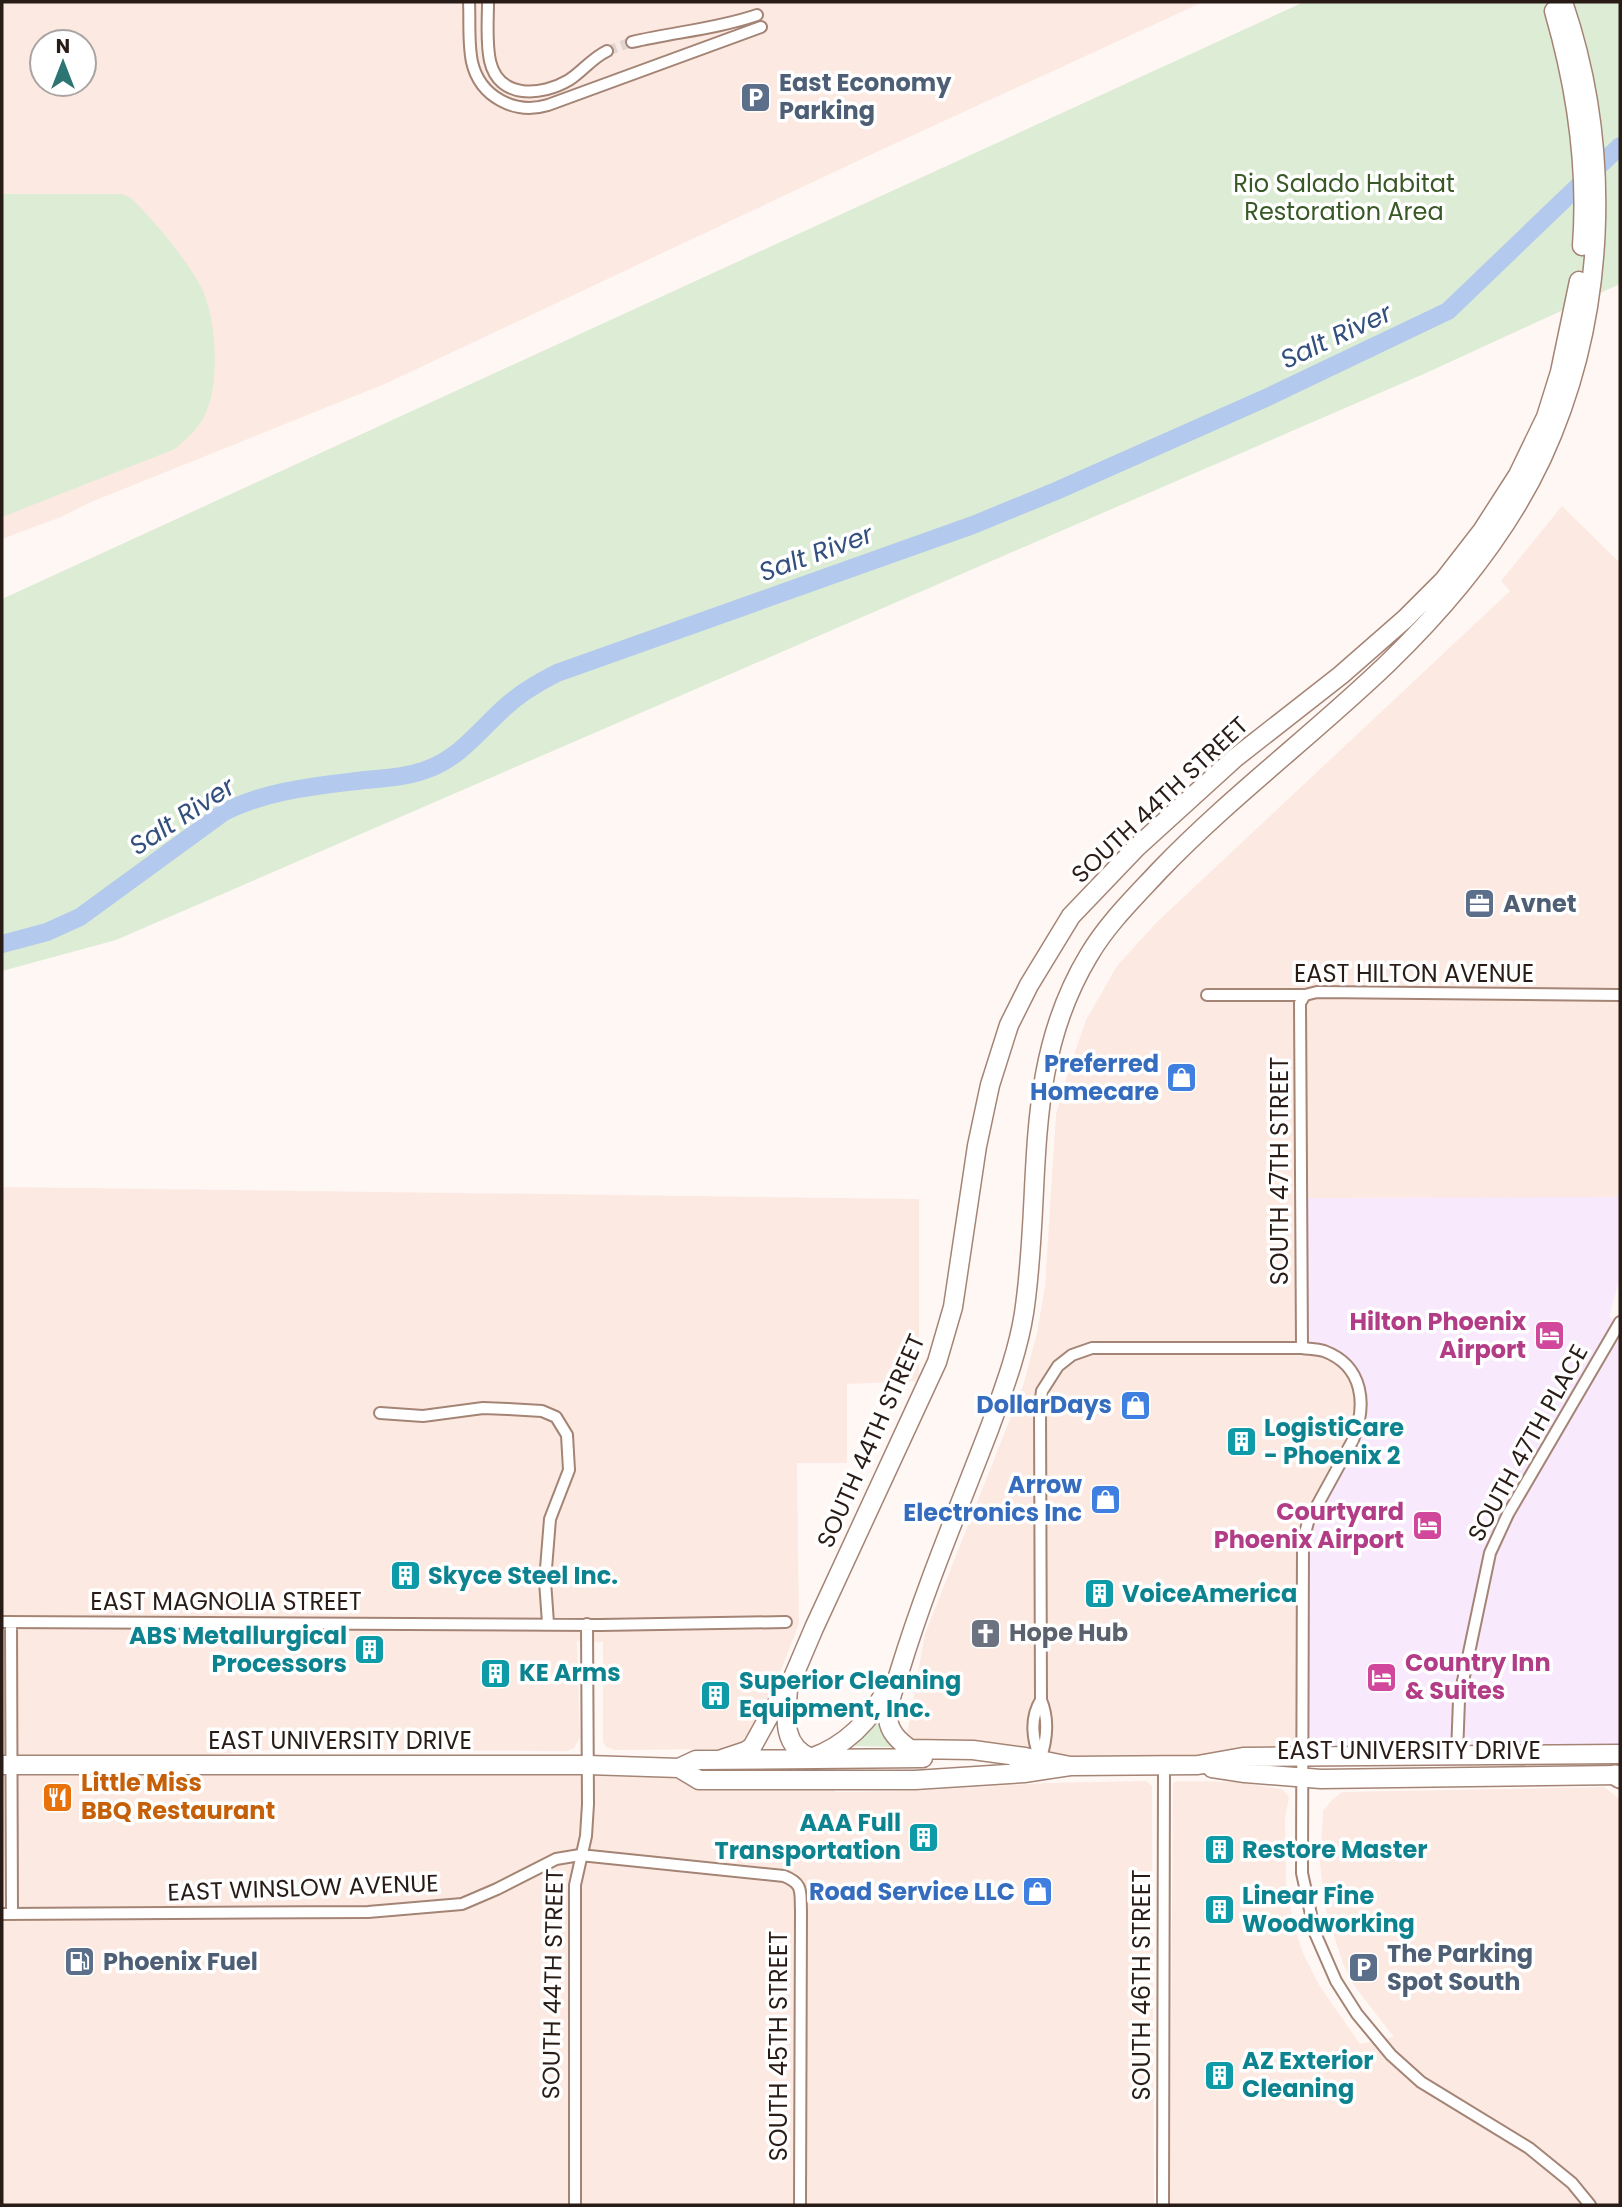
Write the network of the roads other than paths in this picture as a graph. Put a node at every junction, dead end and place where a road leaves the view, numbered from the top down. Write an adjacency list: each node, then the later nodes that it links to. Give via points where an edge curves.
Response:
1 (469, 2): 6 (street)
2 (488, 2): 7 (street)
3 (1551, 2): 11 (main road, SOUTH 44TH STREET, via 1577,106 1583,169 1580,277)
4 (1563, 2): 11 (main road, SOUTH 44TH STREET, via 1584,79 1596,167 1596,218 1584,329)
5 (757, 15): 9 (street, via 729,25)
6 (470, 19): 7 (street); 8 (street, via 472,59 482,84 501,102 527,109)
7 (488, 19): 10 (street, via 493,70 504,84 523,92 558,85)
8 (761, 27)
9 (632, 42)
10 (607, 51)
11 (1566, 373): 22 (main road, SOUTH 44TH STREET, via 1542,458 1483,555 1435,615 1387,664 1189,839 1110,923 1083,966 1049,1048 1039,1101 1030,1253 1019,1335 1001,1396); 23 (main road, SOUTH 44TH STREET, via 1518,475 1444,580 1405,620 1236,758 1137,847 1071,916 1029,985 1009,1025 990,1085 953,1307 937,1362)
12 (1207, 995): 13 (street, EAST HILTON AVENUE)
13 (1305, 995): 14 (street, EAST HILTON AVENUE); 16 (street, SOUTH 47TH STREET, via 1300,1003)
14 (1620, 995)
15 (1620, 1322): 24 (street, SOUTH 47TH PLACE, via 1490,1553 1459,1700)
16 (1302, 1348): 27 (street, via 1341,1360 1360,1388 1362,1409 1353,1440 1308,1522 1303,1541); 29 (street, via 1092,1348 1058,1366 1042,1391 1040,1406 1041,1700 1034,1711)
17 (380, 1413): 20 (street, via 423,1416 484,1408 542,1410 556,1417 567,1435 569,1470 550,1519 545,1581)
18 (6, 1622): 20 (street, EAST MAGNOLIA STREET); 30 (street)
19 (786, 1622): 21 (street, EAST MAGNOLIA STREET)
20 (548, 1623): 21 (street, EAST MAGNOLIA STREET)
21 (587, 1624): 31 (street, SOUTH 44TH STREET)
22 (909, 1641): 26 (main road, via 873,1713 833,1748); 29 (main road, via 888,1716 891,1730 903,1745 916,1750 973,1750)
23 (788, 1689): 26 (main road, via 786,1717 791,1742); 28 (main road, via 752,1747)
24 (1457, 1754): 25 (main road, EAST UNIVERSITY DRIVE); 27 (main road, EAST UNIVERSITY DRIVE); 37 (main road, via 1450,1763)
25 (1620, 1754)
26 (811, 1758): 28 (main road, EAST UNIVERSITY DRIVE); 29 (main road, EAST UNIVERSITY DRIVE); 38 (main road)
27 (1304, 1758): 33 (main road, EAST UNIVERSITY DRIVE, via 1243,1757); 36 (street)
28 (719, 1760): 34 (main road, EAST UNIVERSITY DRIVE, via 696,1760)
29 (1035, 1762): 32 (main road, EAST UNIVERSITY DRIVE); 38 (main road, EAST UNIVERSITY DRIVE, via 915,1780)
30 (7, 1765): 31 (main road, EAST UNIVERSITY DRIVE); 41 (street)
31 (588, 1765): 34 (main road, EAST UNIVERSITY DRIVE); 39 (street, SOUTH 44TH STREET, via 586,1836)
32 (1164, 1765): 33 (main road, EAST UNIVERSITY DRIVE); 44 (street, SOUTH 46TH STREET)
33 (1198, 1765): 36 (main road, EAST UNIVERSITY DRIVE)
34 (679, 1768): 38 (main road, EAST UNIVERSITY DRIVE, via 699,1780)
35 (1618, 1776): 37 (main road, EAST UNIVERSITY DRIVE)
36 (1303, 1778): 37 (main road, EAST UNIVERSITY DRIVE); 45 (street, via 1302,1873 1315,1933 1357,2014 1421,2082 1530,2148 1572,2183)
37 (1371, 1779)
38 (812, 1780)
39 (580, 1855): 40 (street, EAST WINSLOW AVENUE, via 784,1876); 41 (street, EAST WINSLOW AVENUE, via 556,1859 462,1904 368,1912); 42 (street, SOUTH 44TH STREET, via 575,1885)
40 (800, 1888): 43 (street, SOUTH 45TH STREET)
41 (7, 1914)
42 (575, 2205)
43 (800, 2205)
44 (1163, 2205)
45 (1590, 2205)

